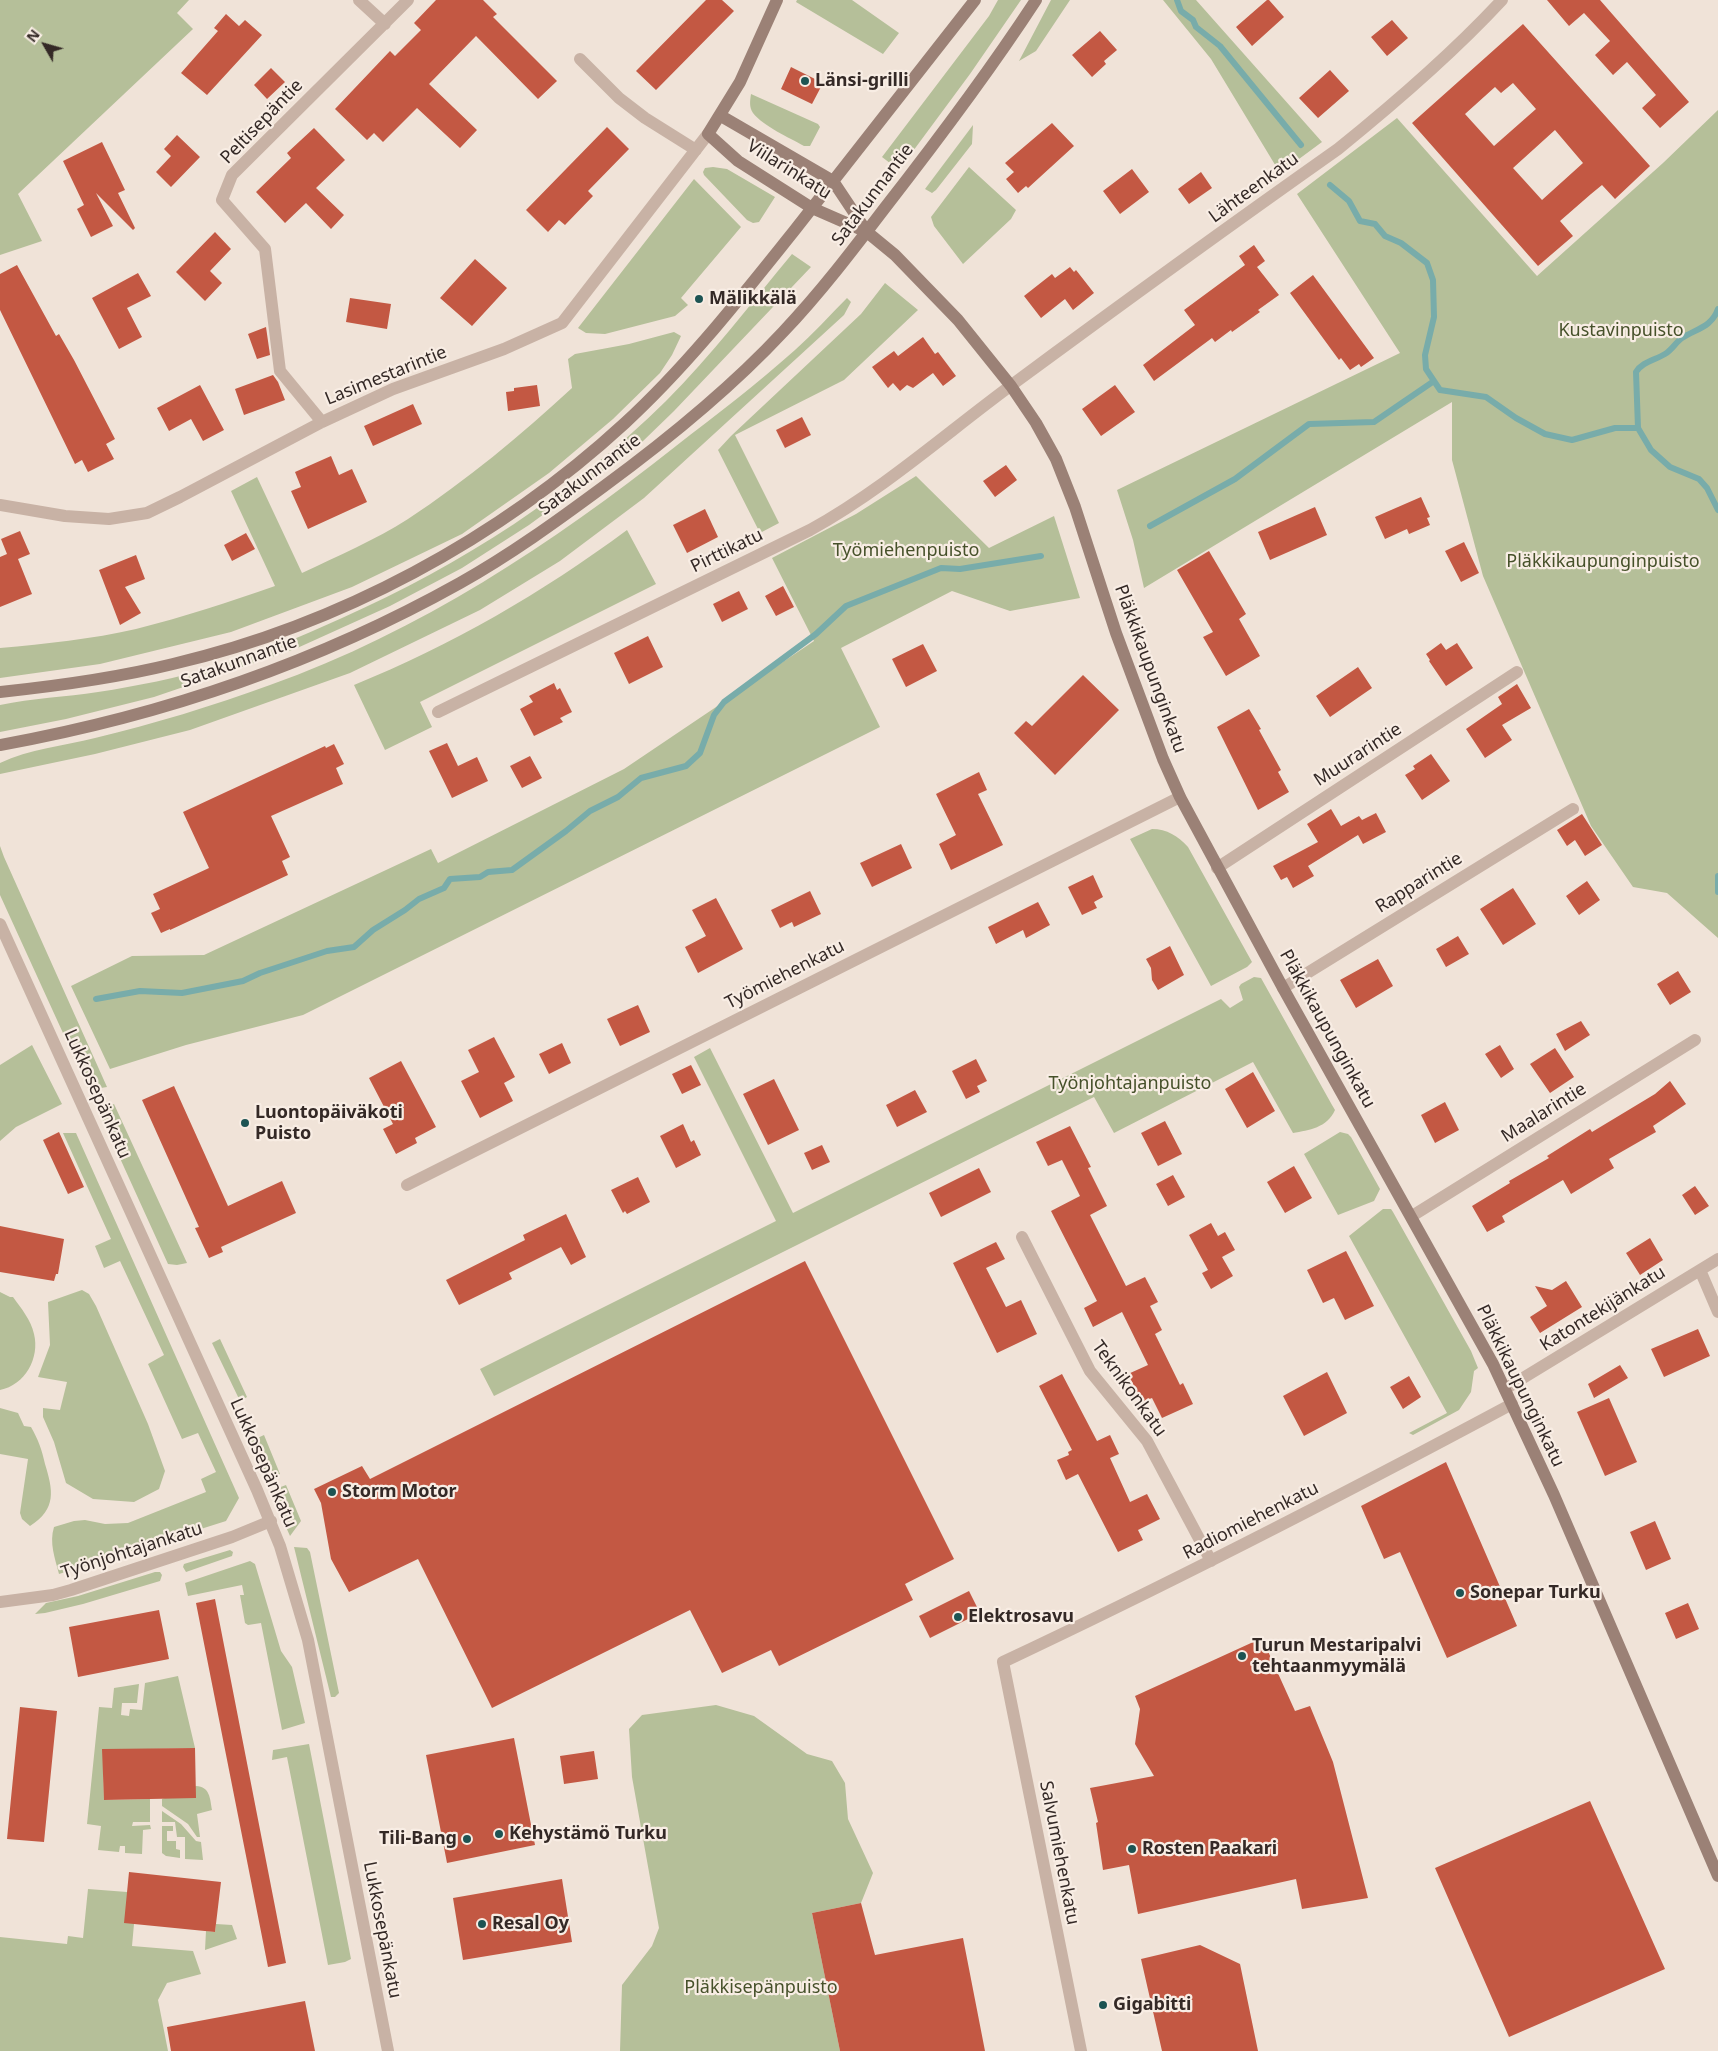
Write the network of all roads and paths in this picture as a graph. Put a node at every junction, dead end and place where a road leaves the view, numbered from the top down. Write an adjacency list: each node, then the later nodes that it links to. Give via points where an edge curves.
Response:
1 (359, 0): 7 (street)
2 (408, 0): 7 (street, Peltisepäntie)
3 (777, 0): 9 (main road, via 740,82)
4 (975, 0): 12 (main road, Satakunnantie)
5 (1036, 0): 14 (main road, Satakunnantie, via 985,74)
6 (1502, 0): 15 (street, Lähteenkatu, via 1394,103 1338,149)
7 (384, 24): 16 (street, Peltisepäntie, via 232,175 222,200 265,249 280,371)
8 (580, 58): 11 (street, via 619,98)
9 (720, 116): 10 (main road); 12 (main road, Viilarinkatu)
10 (708, 134): 11 (street, Lasimestarintie); 13 (main road, Viilarinkatu, via 738,161)
11 (696, 150): 16 (street, Lasimestarintie, via 562,322 504,349 393,389)
12 (833, 181): 13 (main road, Satakunnantie); 14 (main road, Viilarinkatu)
13 (812, 208): 14 (main road, Viilarinkatu); 19 (main road, Satakunnantie, via 699,347 634,415 577,466 488,529 404,577 271,635 172,664)
14 (866, 232): 15 (main road, Pläkkikaupunginkatu, via 934,294); 21 (main road, Satakunnantie, via 832,277 725,389 648,455 542,532 461,582 352,638 220,690 157,710)
15 (1011, 386): 20 (street, Pirttikatu, via 845,511); 22 (main road, Pläkkikaupunginkatu, via 1056,459 1139,695)
16 (322, 422): 17 (street, Lasimestarintie, via 147,513 109,519 65,516)
17 (0, 505)
18 (1517, 672): 24 (street, Muurarintie)
19 (0, 692)
20 (438, 712)
21 (0, 745)
22 (1180, 797): 24 (main road, Pläkkikaupunginkatu); 28 (street, Työmiehenkatu)
23 (1573, 809): 26 (street, Rapparintie)
24 (1218, 868): 26 (main road, Pläkkikaupunginkatu)
25 (0, 924): 36 (street, Lukkosepänkatu)
26 (1283, 988): 29 (main road, Pläkkikaupunginkatu)
27 (1695, 1040): 29 (street, Maalarintie)
28 (407, 1184)
29 (1412, 1216): 34 (main road, Pläkkikaupunginkatu)
30 (1022, 1237): 37 (street, Teknikonkatu, via 1090,1371 1147,1441)
31 (1718, 1259): 32 (street, Katontekijänkatu)
32 (1700, 1270): 33 (street); 34 (street, Katontekijänkatu)
33 (1718, 1312)
34 (1505, 1389): 35 (main road, Pläkkikaupunginkatu)
35 (1512, 1404): 37 (street, Radiomiehenkatu); 40 (main road, Pläkkikaupunginkatu)
36 (271, 1521): 38 (street, Työnjohtajankatu, via 71,1590); 41 (street, Lukkosepänkatu, via 308,1640)
37 (1212, 1561): 39 (street, Radiomiehenkatu)
38 (0, 1602)
39 (1003, 1662): 42 (street, Salvumiehenkatu)
40 (1718, 1876)
41 (388, 2051)
42 (1081, 2051)

